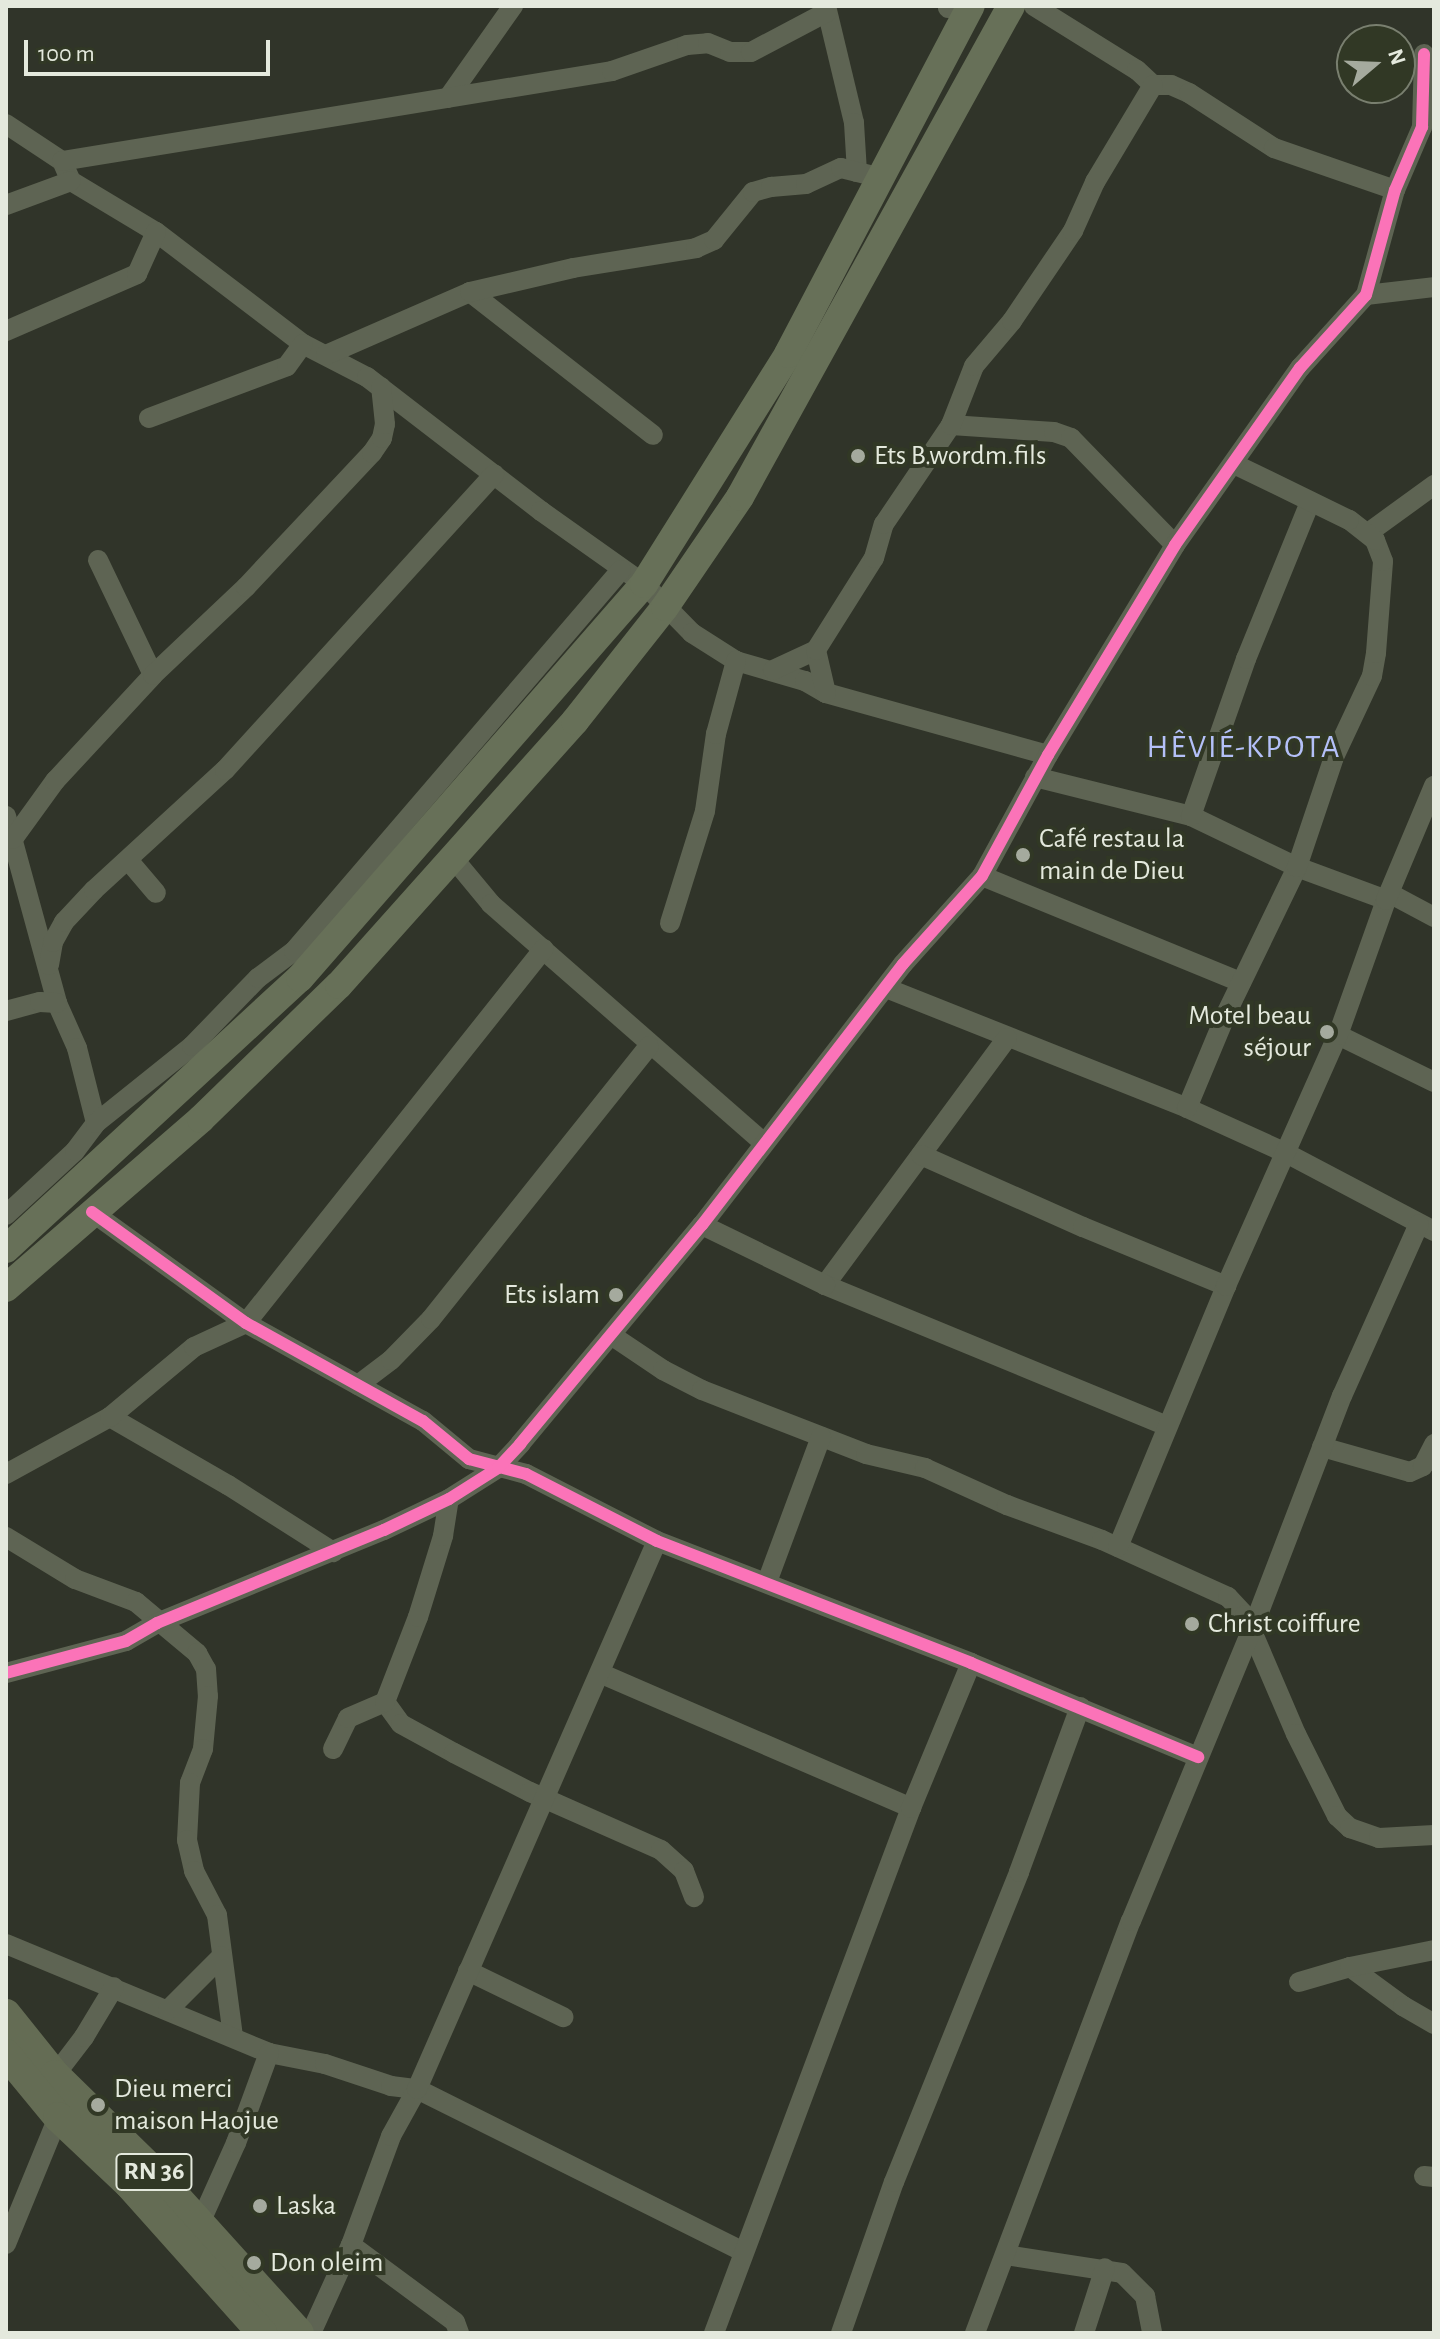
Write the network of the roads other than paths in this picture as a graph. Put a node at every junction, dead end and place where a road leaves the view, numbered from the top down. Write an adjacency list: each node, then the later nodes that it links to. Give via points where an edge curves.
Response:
1 (513, 6): 8 (street)
2 (971, 6): 12 (main road)
3 (1011, 6): 35 (main road, via 740,497)
4 (1034, 6): 7 (street)
5 (827, 9): 8 (street, via 751,52 730,52 708,43 687,45 612,71); 12 (street)
6 (1424, 54): 10 (street)
7 (1153, 85): 14 (street, via 1189,93 1274,148); 25 (street, via 1095,182 1073,231 967,378)
8 (448, 98): 11 (street)
9 (6, 124): 11 (street)
10 (1428, 125): 14 (street)
11 (62, 161): 13 (street)
12 (869, 175): 18 (street, via 841,168 806,184 753,192 714,240 696,248); 34 (main road, via 788,354)
13 (71, 181): 15 (street); 16 (street)
14 (1395, 190): 19 (street)
15 (6, 205)
16 (156, 232): 20 (street, via 137,274); 21 (street)
17 (1434, 287): 19 (street)
18 (470, 292): 22 (street); 26 (street)
19 (1366, 295): 27 (street, via 1300,368)
20 (6, 331)
21 (303, 344): 22 (street); 24 (street, via 287,366)
22 (326, 355): 23 (street)
23 (381, 387): 28 (street); 39 (street, via 385,424 372,453 246,587)
24 (149, 418)
25 (951, 425): 32 (street, via 1054,432 1071,438); 36 (street, via 884,524 874,558)
26 (653, 435)
27 (1234, 464): 30 (street); 32 (street)
28 (494, 474): 34 (street); 48 (street, via 225,770)
29 (1434, 485): 31 (street)
30 (1310, 502): 31 (street); 45 (street, via 1246,659)
31 (1368, 533): 49 (street, via 1383,561 1375,664 1334,757)
32 (1175, 545): 41 (street)
33 (98, 560): 39 (street)
34 (632, 577): 35 (street); 66 (street, via 294,951 258,978 192,1046); 74 (main road, via 300,978)
35 (665, 607): 37 (street, via 692,633); 47 (main road, via 575,721)
36 (816, 650): 38 (street); 40 (street)
37 (736, 661): 38 (street); 54 (street, via 716,734 705,811)
38 (773, 670): 40 (street)
39 (153, 675): 46 (street, via 55,781)
40 (826, 693): 41 (street)
41 (1048, 755): 42 (street)
42 (1035, 777): 45 (street); 50 (street)
43 (1434, 786): 52 (street)
44 (6, 816): 46 (street)
45 (1191, 816): 49 (street)
46 (13, 839): 56 (street)
47 (453, 858): 55 (street, via 491,904); 70 (main road, via 339,985 201,1119)
48 (128, 860): 51 (street); 56 (street, via 64,922)
49 (1297, 867): 52 (street); 57 (street)
50 (982, 876): 57 (street); 58 (street)
51 (156, 893)
52 (1388, 897): 53 (street); 61 (street)
53 (1434, 917)
54 (670, 923)
55 (543, 949): 63 (street); 78 (street)
56 (49, 965): 59 (street)
57 (1241, 982): 65 (street)
58 (886, 988): 62 (street); 67 (street)
59 (57, 1003): 60 (street); 66 (street, via 77,1048)
60 (6, 1011)
61 (1338, 1035): 64 (street); 68 (street)
62 (1007, 1038): 65 (street); 69 (street)
63 (649, 1046): 67 (street); 80 (street, via 431,1319)
64 (1434, 1082)
65 (1187, 1108): 68 (street)
66 (96, 1123): 71 (street, via 75,1151)
67 (764, 1143): 72 (street)
68 (1286, 1153): 73 (street); 76 (street)
69 (921, 1155): 75 (street); 76 (street)
70 (92, 1212): 77 (main road); 78 (street)
71 (6, 1215)
72 (702, 1225): 75 (street); 79 (street)
73 (1426, 1228): 85 (street)
74 (6, 1249)
75 (825, 1285): 82 (street)
76 (1226, 1286): 82 (street)
77 (6, 1288)
78 (246, 1323): 80 (street); 81 (street, via 194,1347)
79 (611, 1335): 83 (street, via 680,1380); 86 (street)
80 (358, 1385): 86 (street, via 423,1421 469,1459)
81 (110, 1417): 87 (street); 92 (street)
82 (1167, 1426): 91 (street)
83 (821, 1437): 91 (street, via 925,1468); 93 (street)
84 (1434, 1444): 85 (street, via 1423,1466 1410,1472)
85 (1322, 1447): 95 (street)
86 (498, 1468): 88 (street); 90 (street, via 526,1474)
87 (6, 1474)
88 (449, 1499): 92 (street); 99 (street, via 418,1617)
89 (6, 1537): 94 (street, via 75,1579 136,1602)
90 (657, 1541): 93 (street); 98 (street)
91 (1118, 1547): 95 (street, via 1228,1597)
92 (333, 1552): 94 (street)
93 (767, 1582): 96 (street)
94 (157, 1623): 97 (street, via 126,1641); 109 (street, via 197,1653 206,1669 203,1749 190,1783 187,1840 194,1871 217,1915)
95 (1252, 1629): 102 (street); 105 (street, via 1337,1816 1350,1828 1379,1838)
96 (971, 1663): 100 (street); 104 (street)
97 (6, 1673)
98 (602, 1674): 103 (street); 104 (street)
99 (385, 1702): 101 (street, via 348,1718); 103 (street, via 401,1724)
100 (1080, 1707): 102 (street); 135 (street, via 894,2182)
101 (333, 1749)
102 (1198, 1757): 128 (street)
103 (544, 1797): 106 (street, via 661,1850 684,1871); 111 (street)
104 (911, 1808): 127 (street)
105 (1434, 1835)
106 (694, 1897)
107 (6, 1944): 113 (street)
108 (1434, 1950): 110 (street)
109 (222, 1956): 114 (street); 118 (street)
110 (1350, 1967): 112 (street); 117 (street)
111 (468, 1971): 116 (street); 122 (street)
112 (1299, 1982)
113 (114, 1987): 114 (street); 121 (street)
114 (168, 2010): 118 (street)
115 (6, 2014): 121 (main road, RN 36)
116 (563, 2017)
117 (1434, 2024)
118 (233, 2037): 119 (street)
119 (269, 2053): 122 (street); 124 (street)
120 (6, 2054): 123 (main road, RN 36)
121 (55, 2075): 124 (main road, RN 36)
122 (417, 2089): 126 (street, via 391,2136); 127 (street)
123 (58, 2117): 125 (street); 130 (main road, RN 36, via 129,2184)
124 (200, 2223): 131 (main road, RN 36)
125 (6, 2244)
126 (351, 2245): 132 (street); 133 (street, via 455,2322)
127 (744, 2252): 134 (street)
128 (1006, 2255): 129 (street); 136 (street)
129 (1105, 2268): 137 (street); 138 (street, via 1122,2273 1145,2296)
130 (262, 2333)
131 (299, 2333)
132 (311, 2333)
133 (459, 2333)
134 (714, 2333)
135 (841, 2333)
136 (975, 2333)
137 (1084, 2333)
138 (1152, 2333)

